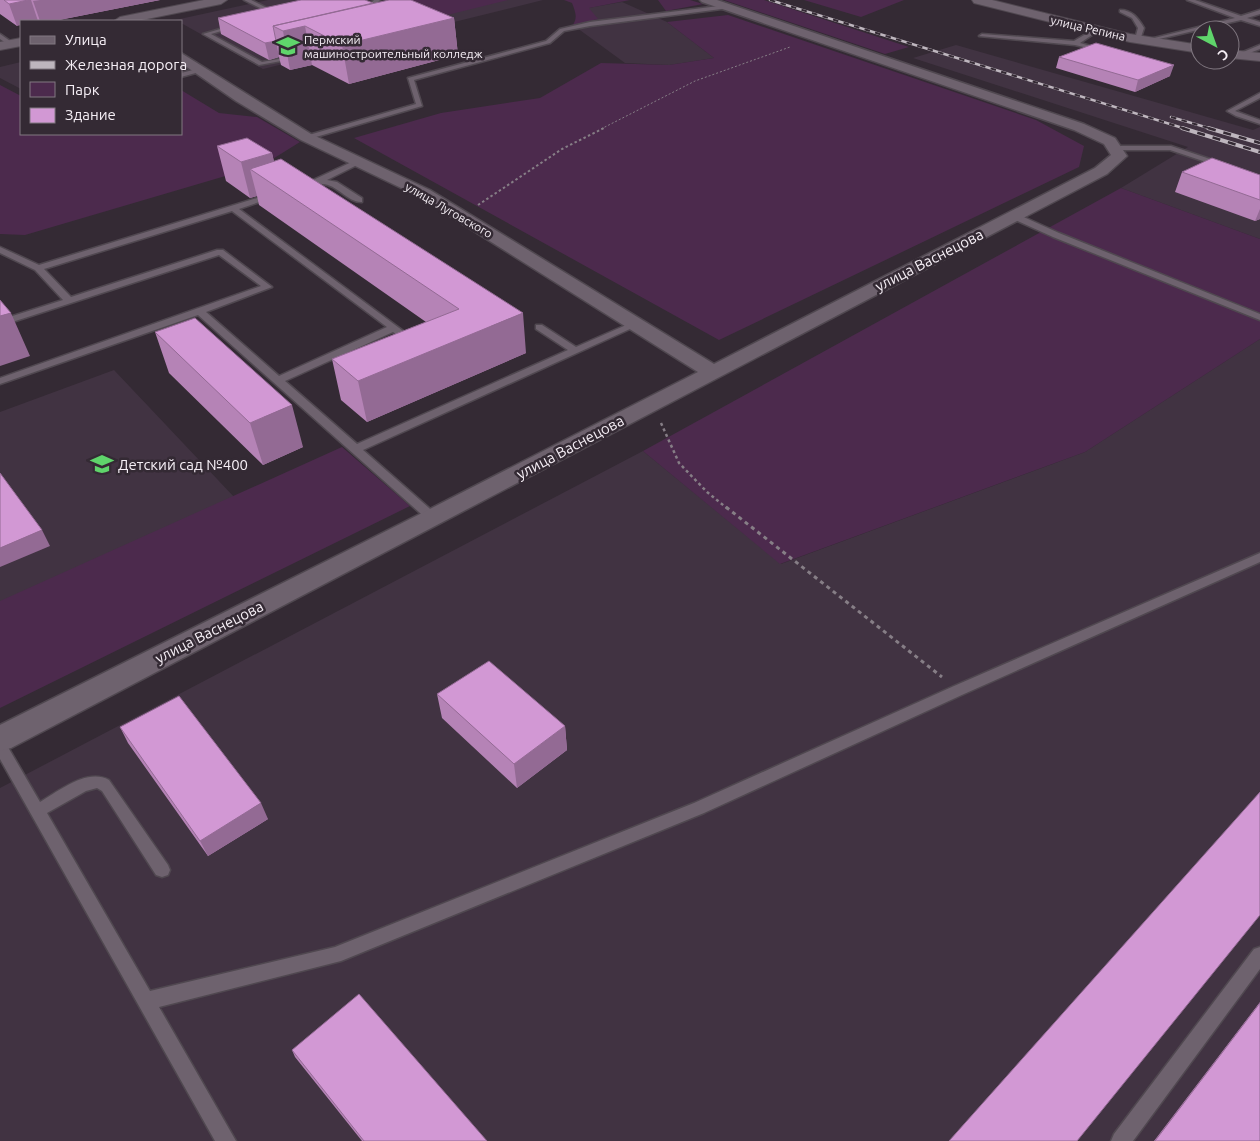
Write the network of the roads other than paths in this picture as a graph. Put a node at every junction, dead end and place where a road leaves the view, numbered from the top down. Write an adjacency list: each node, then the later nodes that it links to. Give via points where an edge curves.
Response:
1 (221, 0): 18 (street)
2 (247, 0): 14 (lane)
3 (706, 0): 10 (street)
4 (978, 0): 21 (street, улица Репина)
5 (1190, 0): 9 (lane)
6 (1214, 0): 9 (lane)
7 (375, 1): 8 (lane); 16 (lane, via 368,10)
8 (362, 2)
9 (1200, 3): 17 (lane)
10 (727, 7): 37 (lane, via 562,30 548,42 410,79 420,105); 38 (street, via 1079,127)
11 (1122, 11): 24 (lane, via 1134,17 1141,28)
12 (1260, 12): 17 (lane)
13 (289, 14): 14 (lane)
14 (280, 16): 15 (lane)
15 (270, 18)
16 (387, 18)
17 (1242, 18): 19 (lane); 24 (lane)
18 (131, 20)
19 (1260, 24)
20 (241, 25): 32 (lane, via 206,34 261,64)
21 (1096, 30): 24 (street, улица Репина); 26 (lane)
22 (0, 36): 25 (lane)
23 (982, 36): 26 (lane)
24 (1143, 40): 28 (street, улица Репина)
25 (15, 43)
26 (1075, 43): 30 (lane)
27 (1260, 47): 29 (lane)
28 (1190, 48)
29 (1240, 53)
30 (1112, 54)
31 (1240, 55): 33 (street)
32 (301, 57)
33 (1260, 57)
34 (182, 62): 37 (street, улица Луговского, via 201,70)
35 (1260, 95): 36 (lane, via 1230,111)
36 (1260, 122)
37 (306, 137): 39 (street, улица Луговского)
38 (1112, 145): 40 (lane, via 1170,148); 44 (street, улица Васнецова, via 1119,156 1101,172)
39 (359, 162): 41 (lane); 51 (street, улица Луговского, via 424,193)
40 (1229, 167)
41 (320, 181): 42 (lane, via 334,184); 43 (lane)
42 (360, 200)
43 (232, 208): 46 (lane); 53 (lane)
44 (1014, 216): 49 (lane); 56 (street, улица Васнецова)
45 (0, 250): 46 (lane)
46 (38, 268): 47 (lane)
47 (70, 301): 48 (lane, via 220,252 268,287); 50 (lane)
48 (200, 311): 57 (lane); 58 (lane)
49 (1260, 317)
50 (0, 323)
51 (636, 324): 55 (lane); 56 (street, улица Луговского)
52 (539, 327): 55 (lane)
53 (394, 328): 54 (lane); 57 (lane)
54 (414, 342)
55 (576, 351): 59 (lane)
56 (713, 372): 60 (street, улица Васнецова)
57 (278, 380): 59 (lane)
58 (0, 381)
59 (355, 449): 60 (lane)
60 (433, 518): 62 (street, улица Васнецова)
61 (1260, 557): 67 (lane, via 699,808 334,955)
62 (0, 739)
63 (0, 746): 64 (lane)
64 (37, 812): 65 (lane, via 84,785 102,782); 67 (lane)
65 (162, 870)
66 (1260, 955): 69 (lane)
67 (146, 1001): 68 (lane)
68 (226, 1141)
69 (1121, 1141)

